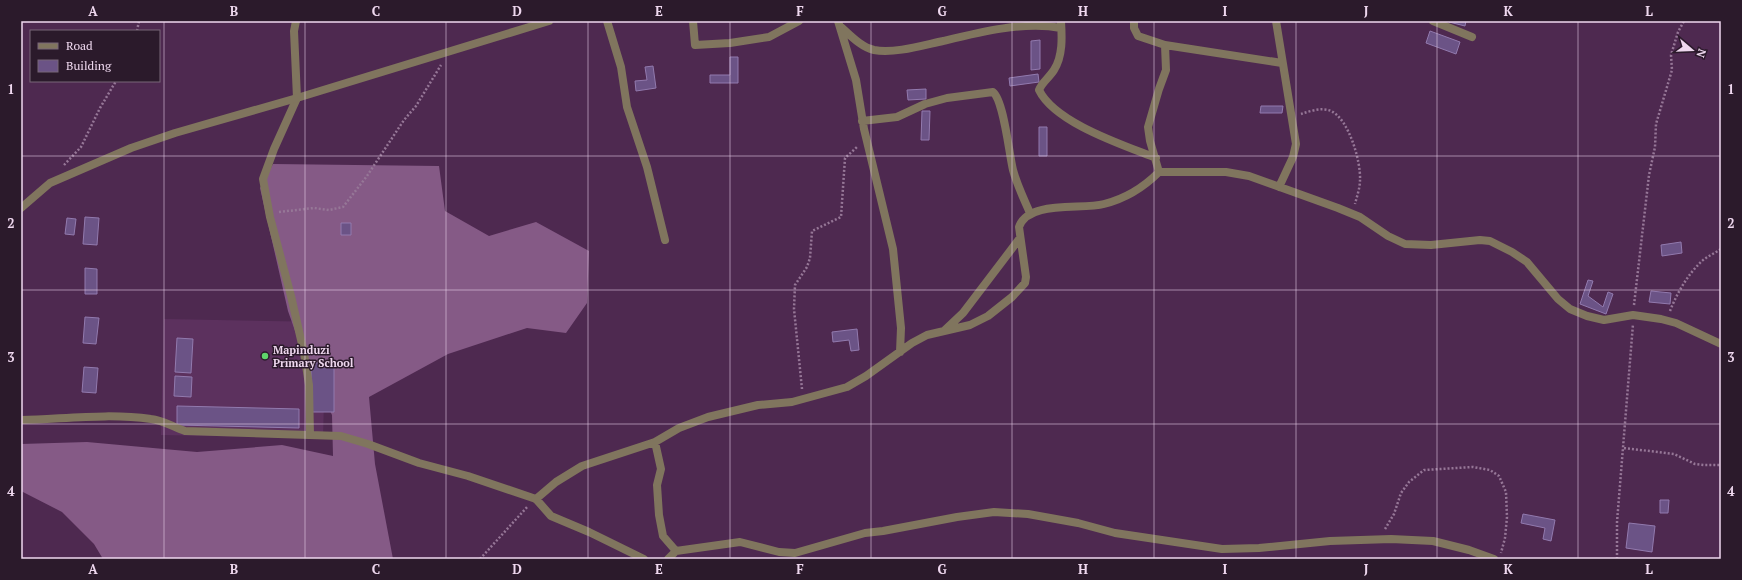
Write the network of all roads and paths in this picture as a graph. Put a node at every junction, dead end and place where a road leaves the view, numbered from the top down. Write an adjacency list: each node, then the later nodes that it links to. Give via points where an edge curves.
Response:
1 (296, 21): 17 (street, via 294,31)
2 (549, 21): 14 (street)
3 (607, 21): 30 (street, via 621,67 627,107 647,167)
4 (693, 21): 5 (street, via 695,45 769,37)
5 (799, 21)
6 (1134, 21): 13 (street, via 1138,36)
7 (1276, 21): 15 (street)
8 (1433, 21): 12 (street)
9 (1684, 21): 32 (path, via 1671,55 1672,70 1656,124)
10 (839, 24): 11 (street, via 854,39 873,50 919,46 976,33 1032,25); 19 (street, via 856,80)
11 (1061, 24): 21 (street, via 1057,65 1039,90 1042,95 1054,108 1081,126)
12 (1472, 37)
13 (1165, 45): 15 (street); 21 (street, via 1166,70 1148,126)
14 (449, 52): 17 (street); 26 (path, via 416,106 343,207 329,210 314,208)
15 (1282, 63): 18 (street)
16 (115, 82): 22 (path, via 81,147)
17 (297, 98): 25 (street, via 131,148 50,183); 26 (street, via 263,178)
18 (1292, 118): 24 (street, via 1296,144); 28 (path, via 1315,110 1330,111 1339,116 1356,149 1360,167 1360,181)
19 (862, 121): 20 (street); 27 (street, via 897,118 925,104 947,98 993,92 1003,117 1015,177)
20 (864, 129): 36 (street, via 893,249 901,328); 37 (path, via 856,148 845,158 841,217 812,231 810,258 795,285 794,309)
21 (1156, 158): 23 (street)
22 (62, 167)
23 (1159, 172): 24 (street, via 1226,172 1249,176); 27 (street, via 1122,198 1103,205 1049,208)
24 (1279, 187): 28 (street)
25 (21, 208)
26 (269, 212): 39 (street, via 304,353 309,384)
27 (1030, 213): 29 (street, via 1020,222)
28 (1353, 214): 32 (street, via 1405,244 1431,246 1490,241 1527,262 1558,299 1570,309 1604,320)
29 (1020, 238): 34 (street, via 963,313); 34 (street, via 1026,283 988,316 970,326)
30 (665, 240)
31 (1721, 250): 33 (path, via 1704,260 1693,271 1680,290)
32 (1633, 315): 33 (street); 41 (path)
33 (1666, 321): 35 (street, via 1676,323)
34 (944, 331): 36 (street, via 927,335)
35 (1721, 344)
36 (900, 352): 37 (street, via 847,387)
37 (803, 400): 40 (street, via 758,405 708,417 679,428)
38 (21, 420): 39 (street, via 151,418 185,430)
39 (310, 435): 43 (street, via 341,436)
40 (654, 442): 43 (street, via 582,466 556,482); 45 (street, via 661,469 657,485 663,536)
41 (1624, 448): 42 (path, via 1674,454 1687,461); 51 (path)
42 (1721, 465)
43 (536, 499): 46 (path); 47 (street, via 551,516)
44 (1378, 539): 45 (street, via 1222,549 1115,533 1028,514 994,512 864,533 795,553 779,552 740,542); 49 (street, via 1433,541); 50 (path, via 1394,514 1400,492 1417,475 1424,470 1474,467 1490,470 1499,476 1506,492 1508,517)
45 (676, 551): 48 (street)
46 (480, 559)
47 (644, 559)
48 (668, 559)
49 (1494, 559)
50 (1500, 559)
51 (1616, 559)

